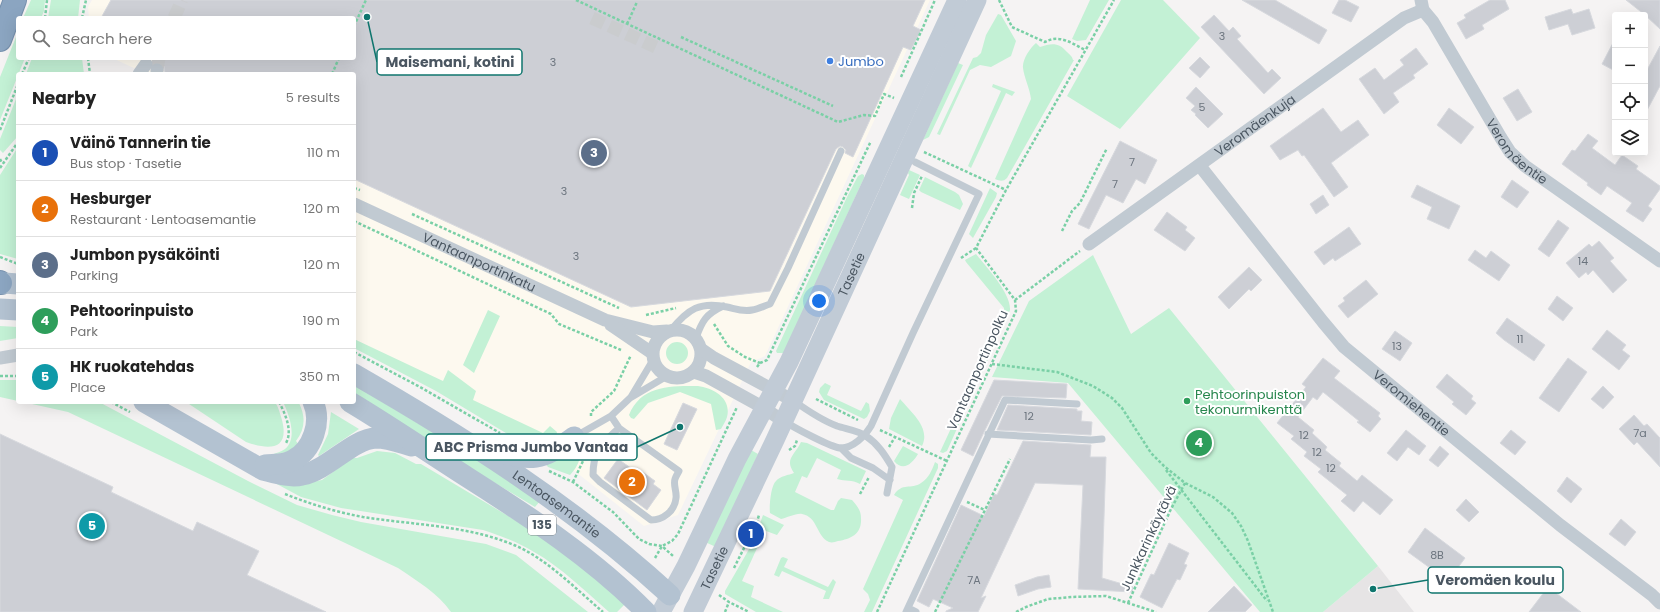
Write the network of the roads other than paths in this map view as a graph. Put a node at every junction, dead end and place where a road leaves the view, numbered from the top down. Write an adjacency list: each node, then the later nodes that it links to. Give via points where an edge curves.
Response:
1 (16, 0): 5 (highway)
2 (957, 0): 24 (main road, Tasetie)
3 (977, 0): 26 (main road, Tasetie)
4 (1422, 5): 8 (street, Veromäenkuja); 11 (street, Veromäentie, via 1510,152)
5 (0, 40)
6 (841, 151): 12 (lane, via 770,304 740,311)
7 (915, 162): 37 (lane, via 979,194)
8 (1200, 166): 10 (street, Veromäenkuja); 45 (street, Veromiehentie, via 1344,347 1560,525)
9 (356, 205): 16 (street, Vantaanportinkatu, via 605,320)
10 (1089, 244)
11 (1660, 261)
12 (723, 306): 15 (lane, via 698,306); 17 (lane, via 706,317 700,327)
13 (0, 309): 14 (main road)
14 (16, 310)
15 (669, 331): 16 (street, Vantaanportinkatu, via 653,332); 17 (street, Vantaanportinkatu, via 680,329 688,332); 19 (street, via 660,336 655,343)
16 (635, 341): 19 (street, Vantaanportinkatu)
17 (699, 344): 21 (street, via 699,365); 24 (street, Vantaanportinkatu, via 720,361)
18 (16, 355): 20 (street)
19 (653, 357): 23 (street, Vantaanportinkatu, via 657,368); 25 (lane)
20 (0, 358)
21 (694, 372): 23 (street, via 682,378); 31 (street)
22 (356, 375): 39 (main road, Lentoasemantie / 135)
23 (667, 376): 25 (lane)
24 (774, 389): 26 (street, Vantaanportinkatu); 31 (main road, Tasetie)
25 (630, 398): 32 (lane)
26 (792, 400): 33 (main road, Tasetie); 37 (lane, via 815,416)
27 (314, 404): 42 (main road, via 316,427 302,454 282,464 265,464)
28 (353, 404): 41 (main road, Lentoasemantie / 135)
29 (1078, 404): 36 (lane, via 1005,400)
30 (138, 407): 42 (main road)
31 (764, 408): 33 (street); 46 (main road, Tasetie)
32 (611, 416): 34 (lane); 35 (lane)
33 (783, 421): 40 (lane, via 801,432); 50 (main road, Tasetie)
34 (619, 428): 34 (lane, via 679,471 674,480 674,506 663,518 650,520 593,475 593,464 599,447)
35 (582, 432): 39 (main road, via 555,450 533,458)
36 (988, 434): 38 (lane); 47 (lane)
37 (865, 435): 40 (lane, via 853,445); 43 (lane, via 875,443 892,467)
38 (1102, 439)
39 (471, 446): 46 (main road, Lentoasemantie / 135, via 519,475 611,543)
40 (841, 448): 43 (lane, via 851,458 873,468)
41 (428, 452): 42 (main road, via 375,438 360,442 317,470 301,476 281,475 263,470); 48 (main road, Lentoasemantie / 135, via 545,527 628,594)
42 (243, 459)
43 (890, 480): 44 (lane)
44 (887, 493)
45 (1657, 596)
46 (666, 604): 49 (main road, Lentoasemantie / 135)
47 (907, 610): 51 (lane)
48 (646, 612)
49 (686, 612)
50 (692, 612)
51 (916, 612)

